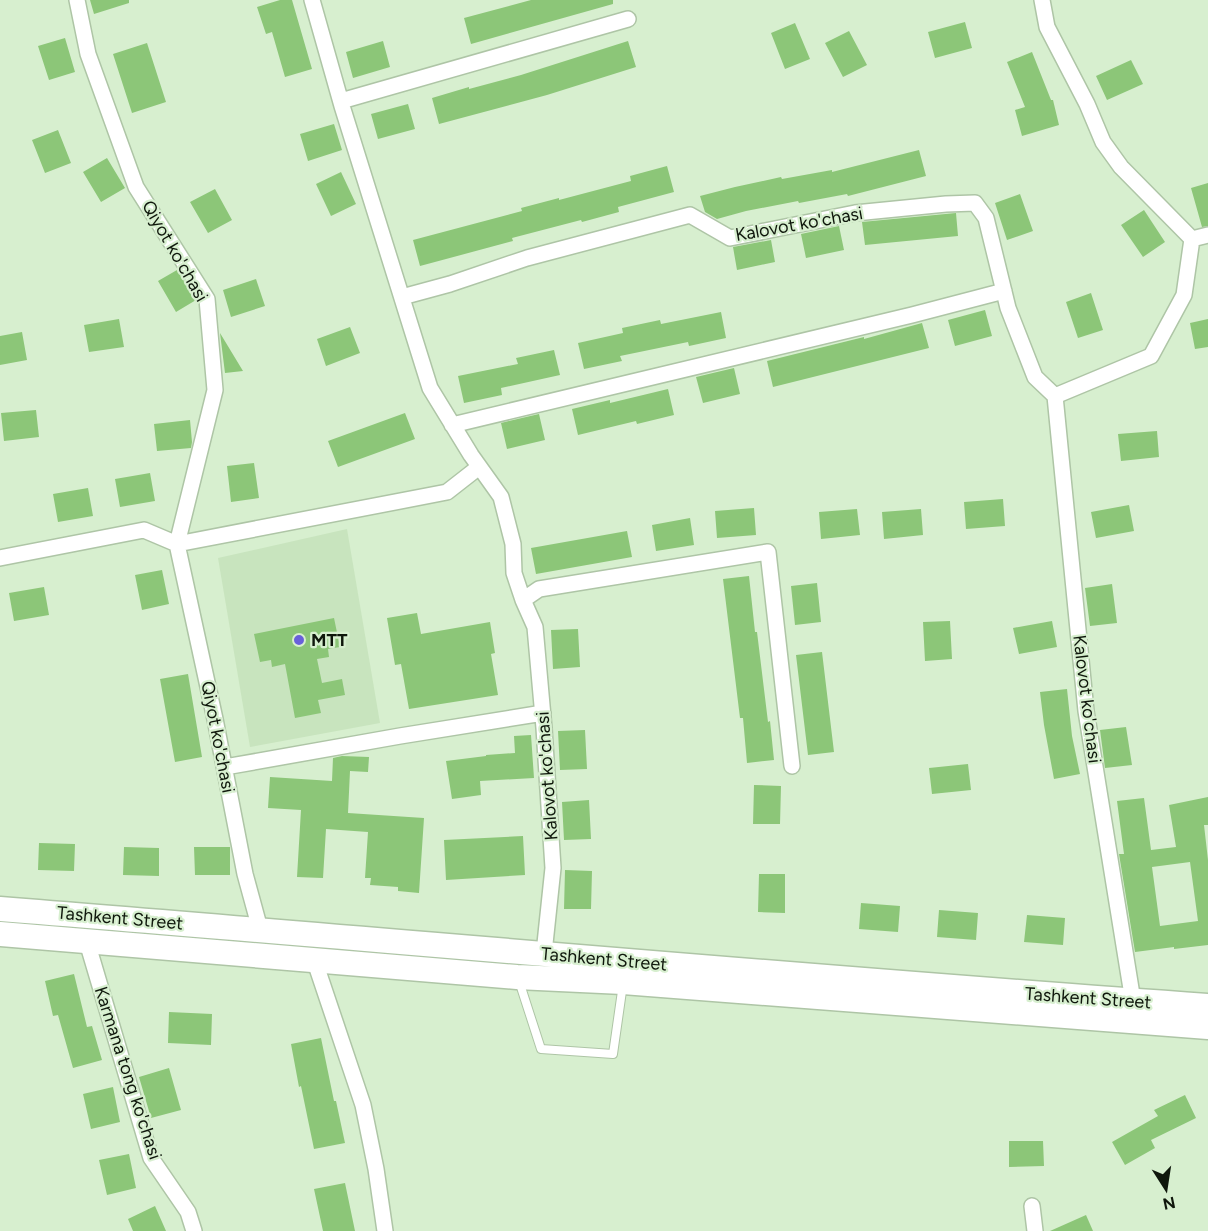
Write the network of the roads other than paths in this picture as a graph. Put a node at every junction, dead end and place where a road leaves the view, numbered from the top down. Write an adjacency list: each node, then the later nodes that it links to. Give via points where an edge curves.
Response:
1 (77, 0): 13 (street, Qiyot ko'chasi, via 88,54 136,186 207,299 215,390)
2 (312, 0): 5 (street, Kalovot ko'chasi)
3 (1042, 0): 7 (street, via 1047,27 1103,142 1121,167)
4 (628, 19): 5 (street)
5 (341, 101): 9 (street, Kalovot ko'chasi)
6 (1208, 235): 7 (street)
7 (1192, 239): 10 (street, via 1184,295 1151,356)
8 (1004, 291): 9 (street, Kalovot ko'chasi, via 986,218 975,203 855,213 730,238 690,215 527,258); 10 (street, Kalovot ko'chasi, via 1035,377); 11 (street)
9 (402, 297): 11 (street, Kalovot ko'chasi, via 430,388)
10 (1055, 396): 27 (street, Kalovot ko'chasi, via 1086,711)
11 (452, 425): 12 (street, Kalovot ko'chasi)
12 (479, 466): 13 (street, via 447,492); 15 (street, Kalovot ko'chasi, via 501,497 513,544 514,573)
13 (177, 544): 14 (street, via 144,530); 18 (street, Qiyot ko'chasi)
14 (0, 558)
15 (523, 600): 16 (street, Kalovot ko'chasi, via 536,627); 17 (street, via 539,589 768,552)
16 (543, 713): 18 (street); 23 (street, Kalovot ko'chasi, via 552,868)
17 (792, 765)
18 (225, 767): 20 (street, Qiyot ko'chasi, via 245,874)
19 (0, 909): 20 (highway, Tashkent Street)
20 (260, 929): 23 (highway, Tashkent Street)
21 (0, 934): 22 (highway, Tashkent Street)
22 (87, 942): 24 (highway, Tashkent Street); 31 (street, Karmana tong ko'chasi, via 151,1158 188,1212)
23 (544, 953): 27 (highway, Tashkent Street)
24 (314, 959): 25 (highway, Tashkent Street); 32 (street, via 363,1105)
25 (518, 977): 26 (highway, Tashkent Street); 26 (lane, via 541,1050 614,1054)
26 (623, 982): 29 (highway, Tashkent Street)
27 (1133, 1001): 28 (highway, Tashkent Street)
28 (1208, 1006)
29 (1208, 1028)
30 (1032, 1206): 33 (street)
31 (194, 1231)
32 (385, 1231)
33 (1035, 1231)

